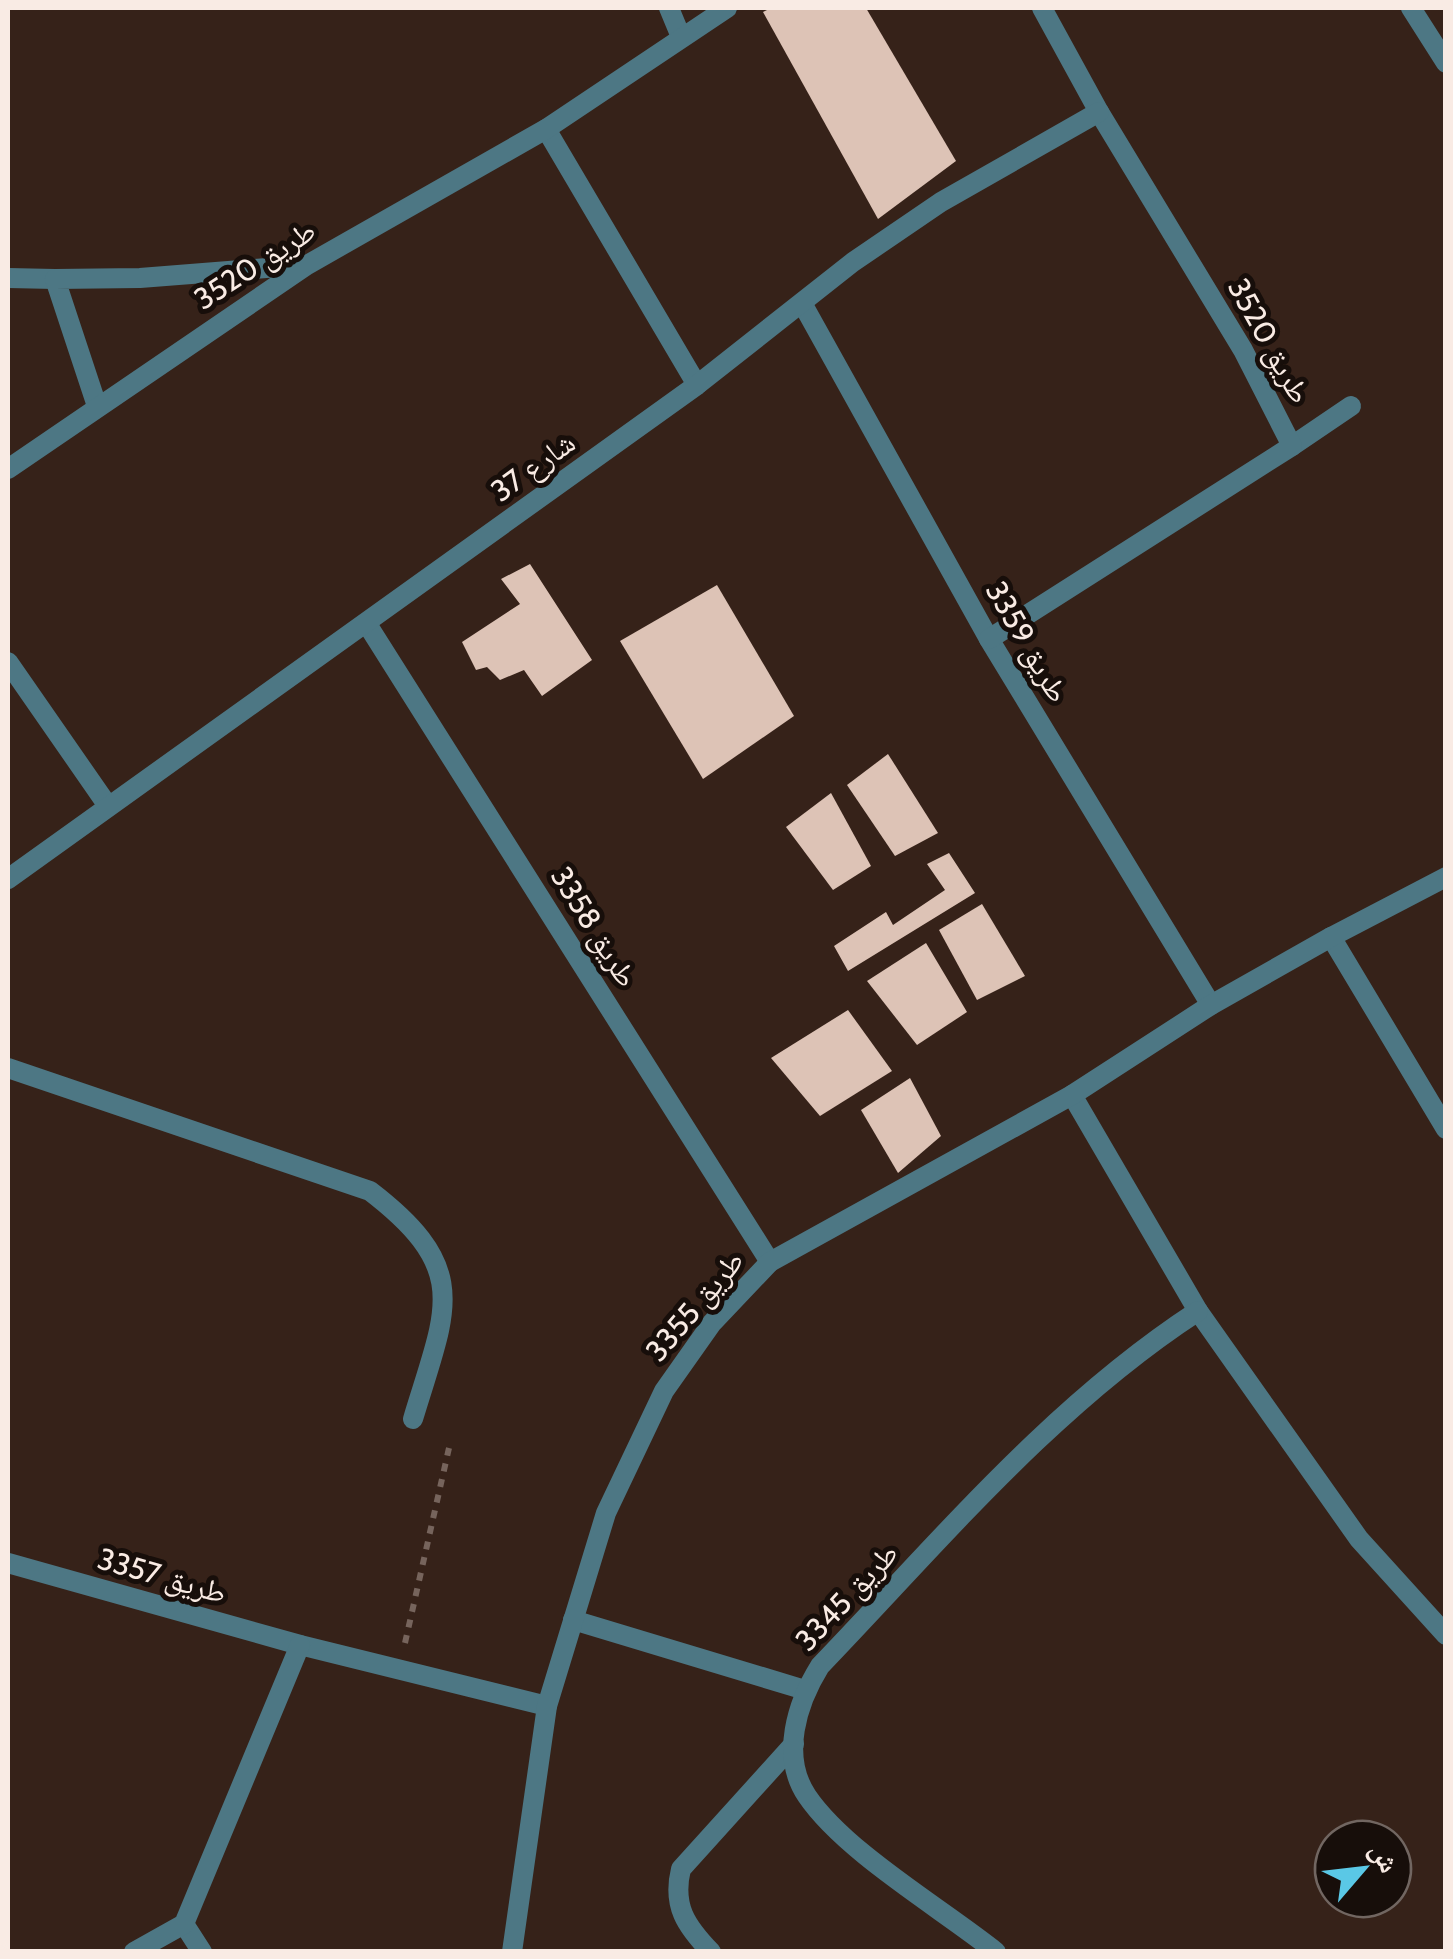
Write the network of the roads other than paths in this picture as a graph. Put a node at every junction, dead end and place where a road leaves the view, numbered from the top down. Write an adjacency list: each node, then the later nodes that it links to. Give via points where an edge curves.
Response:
1 (669, 8): 5 (street)
2 (727, 8): 5 (street, طريق 3520)
3 (1042, 8): 7 (street, طريق 3520)
4 (1411, 8): 6 (street)
5 (681, 37): 8 (street, طريق 3520)
6 (1446, 63)
7 (1099, 112): 12 (street, شارع 37, via 941,202); 16 (street, طريق 3520, via 1243,350)
8 (546, 129): 9 (street, طريق 3520); 13 (street)
9 (307, 265): 11 (street); 14 (street, طريق 3520)
10 (8, 278): 11 (street)
11 (54, 279): 14 (street)
12 (802, 303): 13 (street, شارع 37); 19 (street, طريق 3359)
13 (697, 385): 18 (street, شارع 37)
14 (97, 406): 17 (street, طريق 3520)
15 (1351, 406): 16 (street)
16 (1292, 446): 19 (street, طريق 3520)
17 (8, 469)
18 (367, 624): 21 (street, شارع 37); 29 (street, طريق 3358)
19 (989, 639): 25 (street, طريق 3359)
20 (8, 662): 21 (street)
21 (108, 806): 23 (street, شارع 37)
22 (1446, 877): 24 (street, طريق 3355)
23 (8, 880)
24 (1332, 937): 25 (street, طريق 3355); 28 (street)
25 (1212, 1006): 27 (street, طريق 3355)
26 (8, 1068): 31 (street, via 370,1190 412,1222 437,1264 445,1311)
27 (1072, 1095): 29 (street, طريق 3355); 30 (street)
28 (1446, 1128)
29 (770, 1262): 33 (street, طريق 3355, via 712,1323 664,1391 606,1513)
30 (1198, 1310): 34 (street, via 1359,1539); 36 (street, طريق 3345, via 1073,1402 820,1666)
31 (413, 1418)
32 (8, 1563): 35 (street, طريق 3357)
33 (573, 1620): 36 (street); 37 (street, طريق 3355)
34 (1446, 1635)
35 (300, 1646): 37 (street, طريق 3357); 39 (street)
36 (805, 1690): 38 (street, طريق 3345)
37 (546, 1706): 42 (street, طريق 3355)
38 (794, 1744): 43 (street, via 681,1869 683,1920); 44 (street, طريق 3345, via 806,1796 855,1845)
39 (184, 1924): 40 (street); 41 (street)
40 (134, 1952)
41 (202, 1952)
42 (512, 1952)
43 (711, 1952)
44 (996, 1952)

